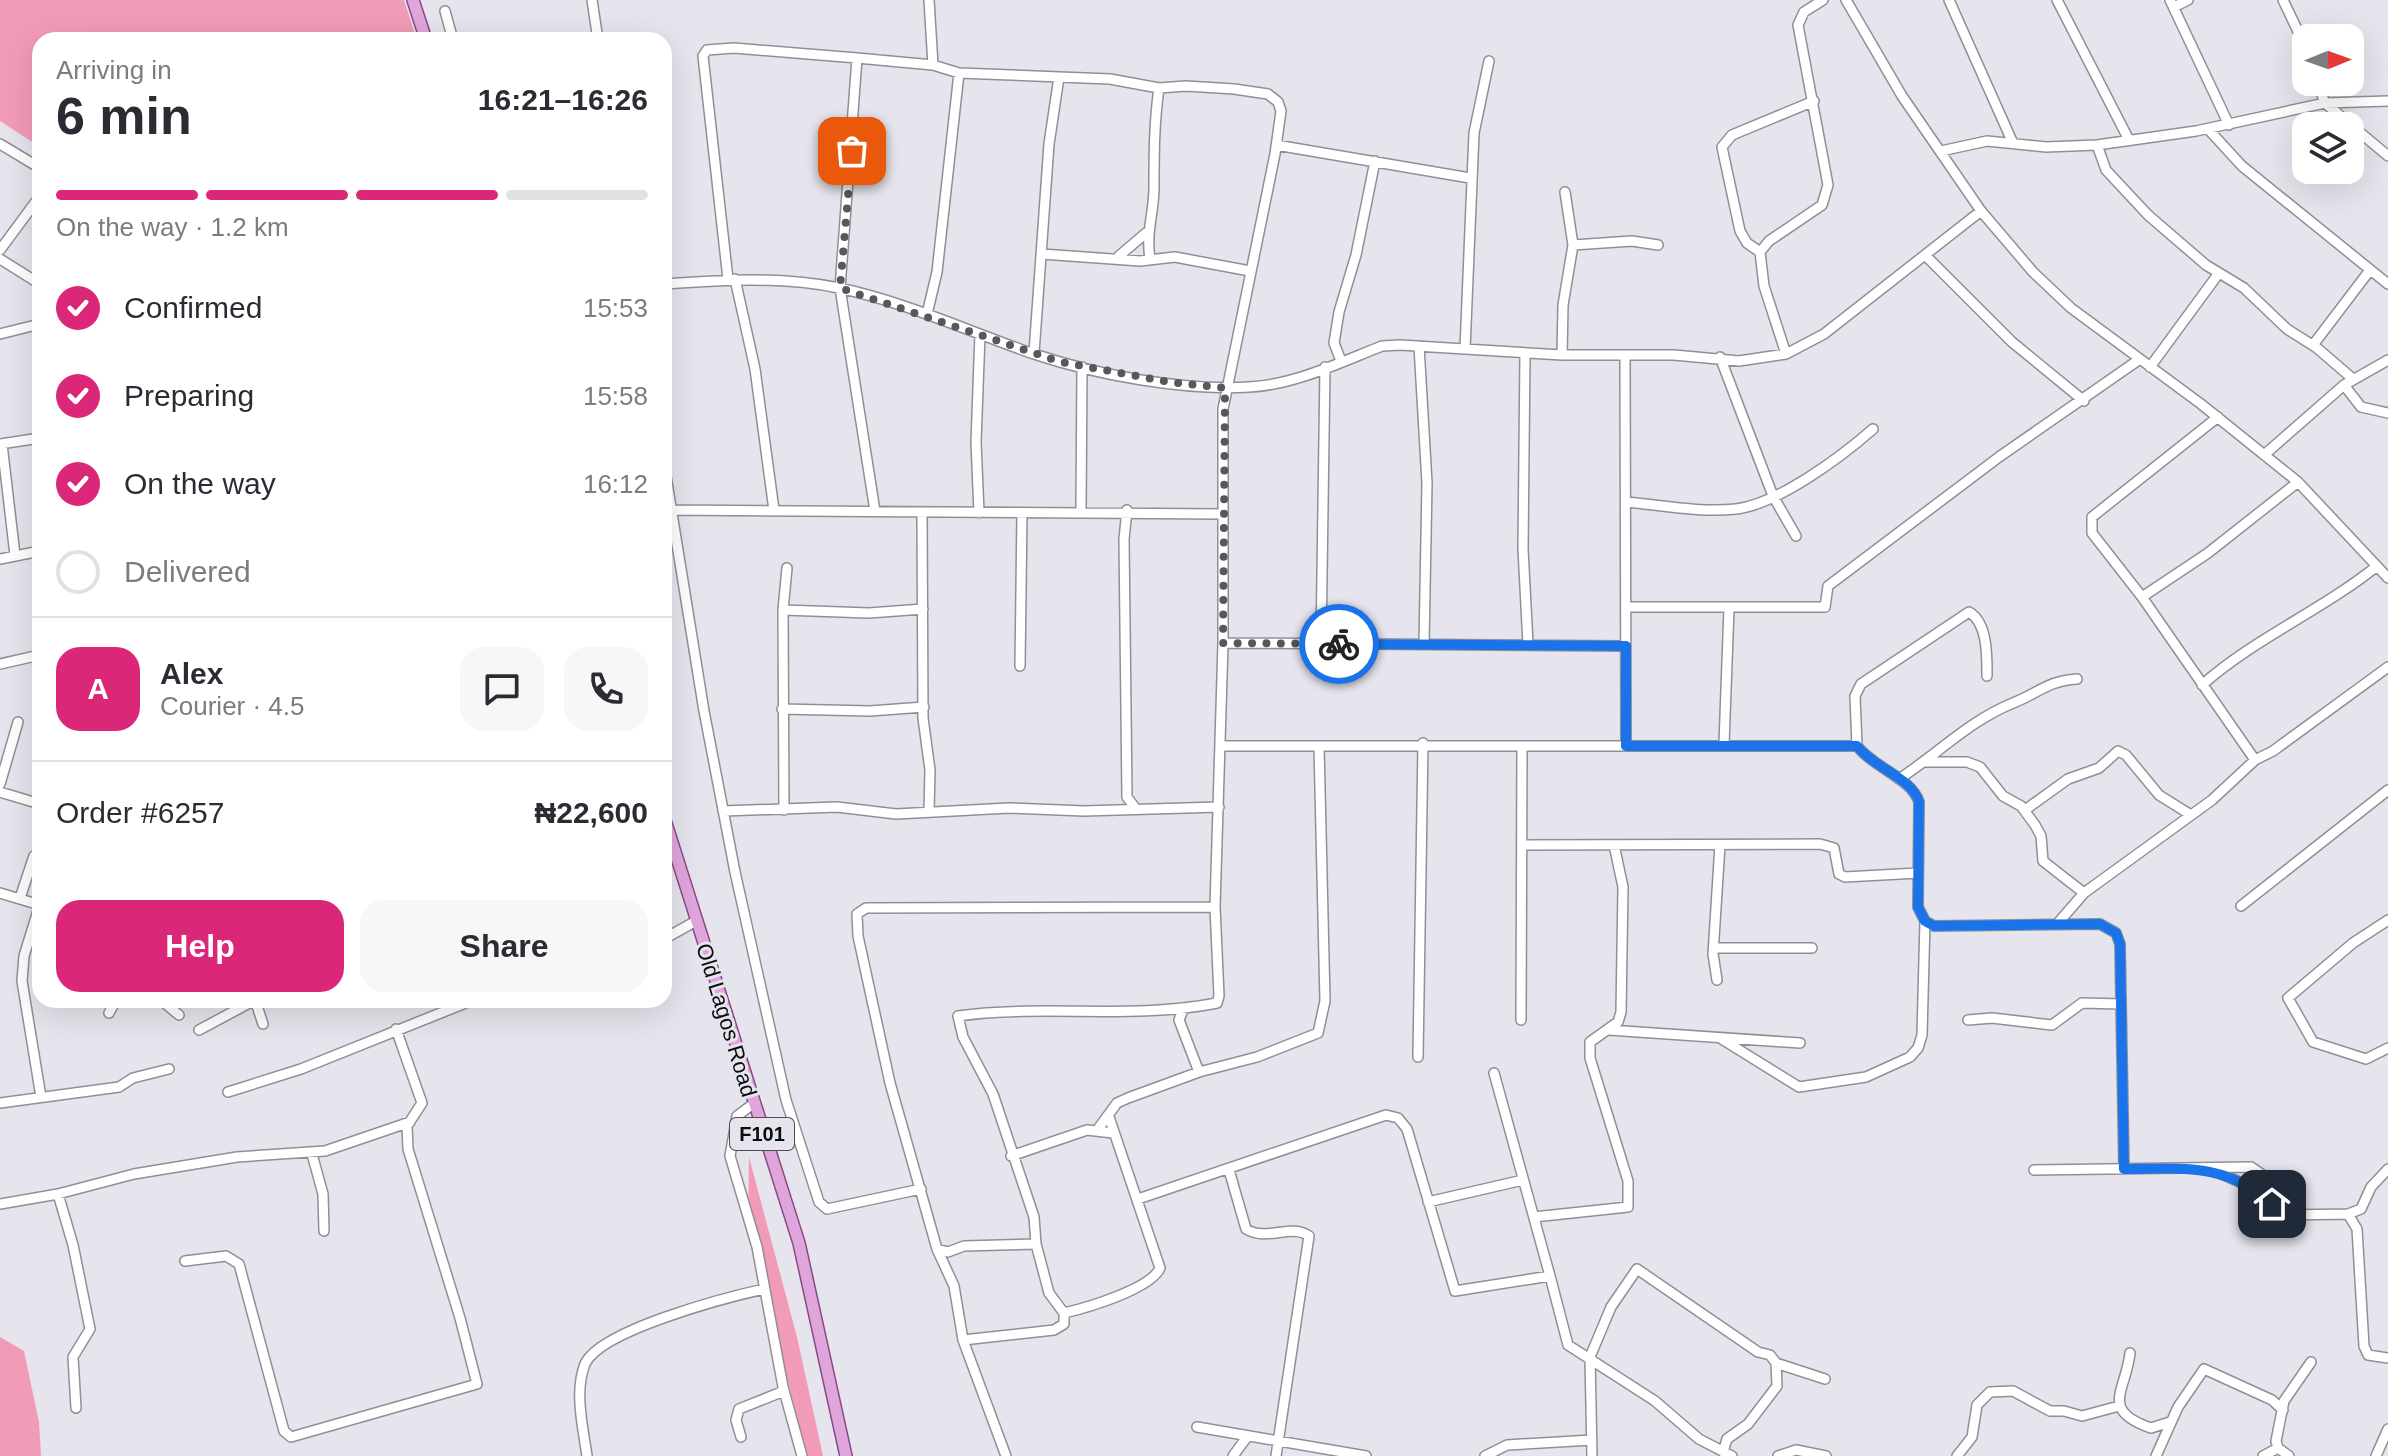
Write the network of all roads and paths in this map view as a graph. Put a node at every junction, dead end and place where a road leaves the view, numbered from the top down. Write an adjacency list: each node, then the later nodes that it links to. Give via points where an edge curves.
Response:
1 (413, 0): 13 (main road)
2 (592, 0): 15 (street)
3 (929, 0): 18 (street)
4 (1846, 0): 33 (street)
5 (1949, 0): 29 (street)
6 (2057, 0): 28 (street)
7 (2188, 0): 10 (street)
8 (2283, 0): 12 (street)
9 (1814, 1): 23 (street, via 1798,25)
10 (2172, 4): 26 (street)
11 (445, 11): 14 (street)
12 (2294, 24)
13 (423, 32)
14 (451, 32)
15 (597, 32)
16 (857, 58): 18 (street); 55 (street, via 715,48 703,56); 58 (street)
17 (1489, 61): 37 (street)
18 (933, 65): 19 (street)
19 (959, 73): 20 (street); 59 (street, via 943,227)
20 (1059, 77): 21 (street); 46 (street)
21 (1159, 88): 31 (street, via 1234,89 1274,97 1281,111); 41 (street, via 1152,140 1154,193)
22 (2322, 96): 25 (street)
23 (1814, 101): 45 (street, via 1826,197); 45 (street, via 1732,135 1722,147 1740,231)
24 (2388, 101): 25 (street)
25 (2325, 103): 26 (street); 34 (street)
26 (2229, 125): 27 (street)
27 (2208, 129): 28 (street); 51 (street, via 2242,166)
28 (2129, 140): 32 (street)
29 (2012, 141): 32 (street, via 2046,147); 33 (street)
30 (0, 144): 36 (street)
31 (1276, 145): 35 (street); 52 (street)
32 (2097, 145): 53 (street, via 2106,170 2129,196)
33 (1941, 151): 40 (street)
34 (2388, 156)
35 (1375, 161): 37 (street); 74 (street, via 1339,312 1334,343)
36 (32, 163)
37 (1470, 178): 65 (street)
38 (1565, 192): 42 (street)
39 (32, 207): 44 (street)
40 (1981, 211): 48 (street); 72 (street, via 2051,291)
41 (1146, 233): 47 (street); 50 (street)
42 (1573, 245): 43 (street); 69 (street)
43 (1658, 245)
44 (0, 250)
45 (1760, 252): 68 (street, via 1764,286)
46 (1042, 254): 47 (street); 66 (street)
47 (1119, 256): 50 (street)
48 (1926, 256): 68 (street, via 1824,334); 80 (street, via 2012,342)
49 (0, 259): 54 (street)
50 (1150, 260): 52 (street, via 1175,257)
51 (2370, 270): 57 (street); 63 (street)
52 (1250, 271): 79 (street, via 1240,340)
53 (2219, 273): 63 (street); 77 (street)
54 (32, 279)
55 (731, 279): 56 (street); 58 (street); 91 (street, via 755,369)
56 (672, 283)
57 (2388, 284)
58 (840, 288): 59 (street); 93 (street)
59 (927, 314): 62 (street)
60 (32, 326): 61 (street)
61 (0, 334)
62 (980, 334): 66 (street); 96 (street)
63 (2313, 345): 78 (street)
64 (1419, 346): 65 (street); 74 (street, via 1382,346); 114 (street, via 1426,454)
65 (1465, 349): 67 (street)
66 (1034, 353): 75 (street)
67 (1525, 353): 69 (street); 115 (street, via 1523,549)
68 (1786, 354): 71 (street, via 1739,361)
69 (1562, 355): 70 (street)
70 (1625, 356): 71 (street); 89 (street)
71 (1720, 357): 88 (street)
72 (2140, 359): 77 (street); 80 (street)
73 (2388, 360): 78 (street)
74 (1341, 361): 76 (street)
75 (1082, 367): 79 (street); 94 (street)
76 (1325, 367): 79 (street, via 1281,382); 113 (street)
77 (2150, 367): 82 (street)
78 (2348, 382): 81 (street, via 2361,407); 86 (street)
79 (1225, 388): 98 (street)
80 (2084, 401): 109 (street, via 1878,545 1828,586 1825,607)
81 (2388, 413)
82 (2218, 417): 86 (street); 107 (street, via 2092,517 2092,533)
83 (1873, 429): 88 (street)
84 (32, 439): 85 (street)
85 (1, 444): 102 (street)
86 (2264, 455): 87 (street)
87 (2298, 482): 104 (street); 107 (street)
88 (1773, 496): 89 (street, via 1757,505 1724,510); 100 (street)
89 (1626, 502): 108 (street)
90 (672, 510): 91 (street)
91 (774, 510): 93 (street)
92 (1127, 510): 94 (street); 98 (street); 140 (street)
93 (875, 511): 95 (street)
94 (1081, 511): 97 (street)
95 (922, 512): 96 (street); 110 (street)
96 (979, 513): 97 (street)
97 (1022, 513): 119 (street)
98 (1222, 514): 112 (street)
99 (672, 516): 147 (street)
100 (1796, 536)
101 (32, 552): 102 (street)
102 (15, 555): 103 (street)
103 (0, 559)
104 (2377, 566): 106 (street); 123 (street, via 2350,588 2236,655)
105 (787, 568): 111 (street)
106 (2388, 578)
107 (2142, 597): 123 (street)
108 (1626, 607): 109 (street); 116 (street)
109 (1729, 608): 128 (street)
110 (923, 609): 111 (street); 124 (street)
111 (783, 610): 125 (street)
112 (1223, 643): 113 (street); 129 (street)
113 (1321, 644): 114 (street)
114 (1424, 644): 115 (street)
115 (1528, 644): 116 (street)
116 (1626, 646): 132 (street)
117 (32, 657): 118 (street)
118 (0, 664)
119 (1020, 666)
120 (2388, 667): 134 (street)
121 (1987, 676): 133 (street, via 1983,636 1973,613 1965,614 1861,684 1855,696)
122 (2077, 679): 135 (street, via 2049,682 1997,707 1947,740)
123 (2202, 685): 134 (street)
124 (924, 707): 125 (street); 148 (street)
125 (782, 709): 145 (street)
126 (18, 722): 137 (street)
127 (1423, 743): 130 (street); 131 (street); 189 (street)
128 (1724, 744): 132 (street); 133 (street)
129 (1220, 746): 130 (street); 142 (street)
130 (1319, 746): 191 (street, via 1325,1001 1318,1033)
131 (1522, 746): 132 (street); 151 (street)
132 (1626, 746)
133 (1857, 746): 136 (street, via 1877,767)
134 (2255, 760): 149 (street)
135 (1925, 762): 136 (street); 146 (street, via 1975,764 2003,796)
136 (1899, 779): 155 (street, via 1916,792 1919,802)
137 (0, 784)
138 (2388, 790): 160 (street)
139 (0, 792): 141 (street)
140 (1127, 797): 143 (street); 144 (street)
141 (32, 802)
142 (1219, 807): 144 (street); 161 (street)
143 (1116, 808): 144 (street); 148 (street)
144 (1136, 809)
145 (784, 810): 147 (street); 148 (street)
146 (2025, 810): 149 (street, via 2068,779 2099,768 2118,751 2159,795); 157 (street, via 2041,836 2040,857)
147 (723, 811): 200 (street)
148 (929, 811)
149 (2191, 815): 157 (street)
150 (672, 843): 163 (main road, Old Lagos Road / F101)
151 (1522, 845): 152 (street); 180 (street)
152 (1614, 845): 153 (street); 185 (street, via 1623,887 1621,1012)
153 (1720, 845): 155 (street, via 1829,845 1837,855 1839,874 1845,877); 168 (street)
154 (32, 862): 158 (street)
155 (1918, 873): 164 (street, via 1918,907)
156 (0, 893): 158 (street)
157 (2084, 893): 165 (street)
158 (20, 898): 159 (street)
159 (32, 902)
160 (2241, 906)
161 (1215, 907): 177 (street, via 1217,1003); 211 (street, via 866,908 857,914 890,1083)
162 (2388, 920): 188 (street, via 2288,998 2313,1042 2366,1059)
163 (696, 921): 167 (street); 196 (main road, Old Lagos Road / F101)
164 (1925, 921): 165 (street, via 1934,926); 186 (street, via 1922,1035 1910,1057 1866,1077 1799,1087)
165 (2058, 923): 171 (street, via 2100,924 2116,933)
166 (32, 930): 194 (street, via 22,981)
167 (672, 934)
168 (1714, 948): 169 (street); 170 (street)
169 (1812, 948)
170 (1717, 980)
171 (2121, 1004): 181 (street, via 2082,1003 2047,1025); 205 (street)
172 (112, 1008): 178 (street)
173 (171, 1008): 179 (street)
174 (240, 1008): 184 (street)
175 (258, 1008): 182 (street)
176 (452, 1008): 183 (street)
177 (1183, 1010): 191 (street, via 1179,1020); 204 (street, via 1002,1010 958,1016 963,1037 993,1094)
178 (109, 1013)
179 (179, 1015)
180 (1521, 1020)
181 (1968, 1020)
182 (263, 1024)
183 (396, 1029): 193 (street, via 301,1069); 198 (street, via 422,1103)
184 (199, 1030)
185 (1609, 1030): 186 (street); 218 (street, via 1590,1042 1590,1058 1628,1181 1628,1207)
186 (1720, 1038): 187 (street)
187 (1800, 1043)
188 (2388, 1048)
189 (1418, 1057)
190 (169, 1069): 194 (street, via 119,1087)
191 (1199, 1072): 197 (street, via 1117,1103)
192 (1494, 1073): 210 (street)
193 (228, 1092)
194 (41, 1097): 195 (street)
195 (0, 1103)
196 (753, 1104): 199 (main road, Old Lagos Road / F101); 224 (street, via 737,1116 730,1156)
197 (1109, 1117): 201 (street); 202 (street)
198 (410, 1122): 203 (street); 222 (street, via 408,1149 475,1385 291,1437 284,1431 239,1264 226,1256)
199 (760, 1126): 200 (street); 248 (main road, Old Lagos Road / F101, via 799,1243)
200 (795, 1128): 211 (street, via 822,1207)
201 (1098, 1129): 202 (street); 204 (street)
202 (1113, 1133): 213 (street)
203 (312, 1154): 212 (street, via 237,1157); 219 (street, via 323,1194)
204 (1011, 1156): 220 (street, via 1034,1217)
205 (2124, 1169): 206 (street); 209 (street)
206 (2209, 1169): 216 (street, via 2253,1188); 216 (street, via 2259,1170)
207 (2388, 1169): 217 (street, via 2371,1187 2361,1209)
208 (1229, 1170): 213 (street); 214 (street, via 1386,1115 1398,1118 1407,1129); 243 (street, via 1246,1229 1267,1236 1296,1231 1309,1236)
209 (2034, 1170)
210 (1523, 1180): 214 (street); 218 (street)
211 (921, 1189): 221 (street)
212 (58, 1194): 215 (street); 235 (street, via 90,1329 73,1357)
213 (1138, 1199): 225 (street, via 1144,1228 1159,1257 1157,1276 1137,1289)
214 (1428, 1202): 223 (street, via 1455,1291)
215 (0, 1204)
216 (2272, 1204): 217 (street, via 2280,1215 2292,1217)
217 (2348, 1214): 229 (street, via 2357,1229 2364,1346 2368,1355)
218 (1534, 1217): 223 (street)
219 (324, 1231)
220 (1036, 1244): 221 (street); 225 (street, via 1049,1293)
221 (937, 1249): 226 (street, via 954,1286)
222 (185, 1261)
223 (1550, 1276): 228 (street, via 1568,1345)
224 (764, 1289): 233 (street); 246 (street, via 717,1299 631,1331 590,1356 581,1390)
225 (1064, 1313): 226 (street, via 1064,1324 1054,1330)
226 (963, 1340): 249 (street)
227 (2130, 1353): 234 (street)
228 (1590, 1357): 231 (street, via 1611,1307 1637,1269); 242 (street); 245 (street, via 1699,1439)
229 (2388, 1358)
230 (2311, 1362): 236 (street)
231 (1776, 1363): 232 (street); 245 (street, via 1777,1386 1748,1424 1727,1439)
232 (1825, 1379)
233 (784, 1391): 240 (street, via 739,1409); 247 (street)
234 (2119, 1406): 237 (street, via 2151,1428); 257 (street, via 2082,1416 2050,1411 2013,1391 1990,1392 1977,1405 1972,1437)
235 (76, 1408)
236 (2283, 1410): 237 (street, via 2204,1369); 244 (street)
237 (2170, 1422): 258 (street)
238 (1197, 1427): 241 (street)
239 (2388, 1429): 261 (street)
240 (741, 1437)
241 (1247, 1437): 243 (street); 250 (street)
242 (1592, 1440): 253 (street, via 1507,1445); 254 (street)
243 (1279, 1441): 251 (street); 252 (street)
244 (2278, 1448): 259 (street); 260 (street)
245 (1728, 1454)
246 (587, 1456)
247 (802, 1456)
248 (846, 1456)
249 (1006, 1456)
250 (1233, 1456)
251 (1276, 1456)
252 (1366, 1456)
253 (1485, 1456)
254 (1592, 1456)
255 (1778, 1456): 256 (street, via 1796,1450)
256 (1826, 1456)
257 (1957, 1456)
258 (2156, 1456)
259 (2263, 1456)
260 (2289, 1456)
261 (2376, 1456)

